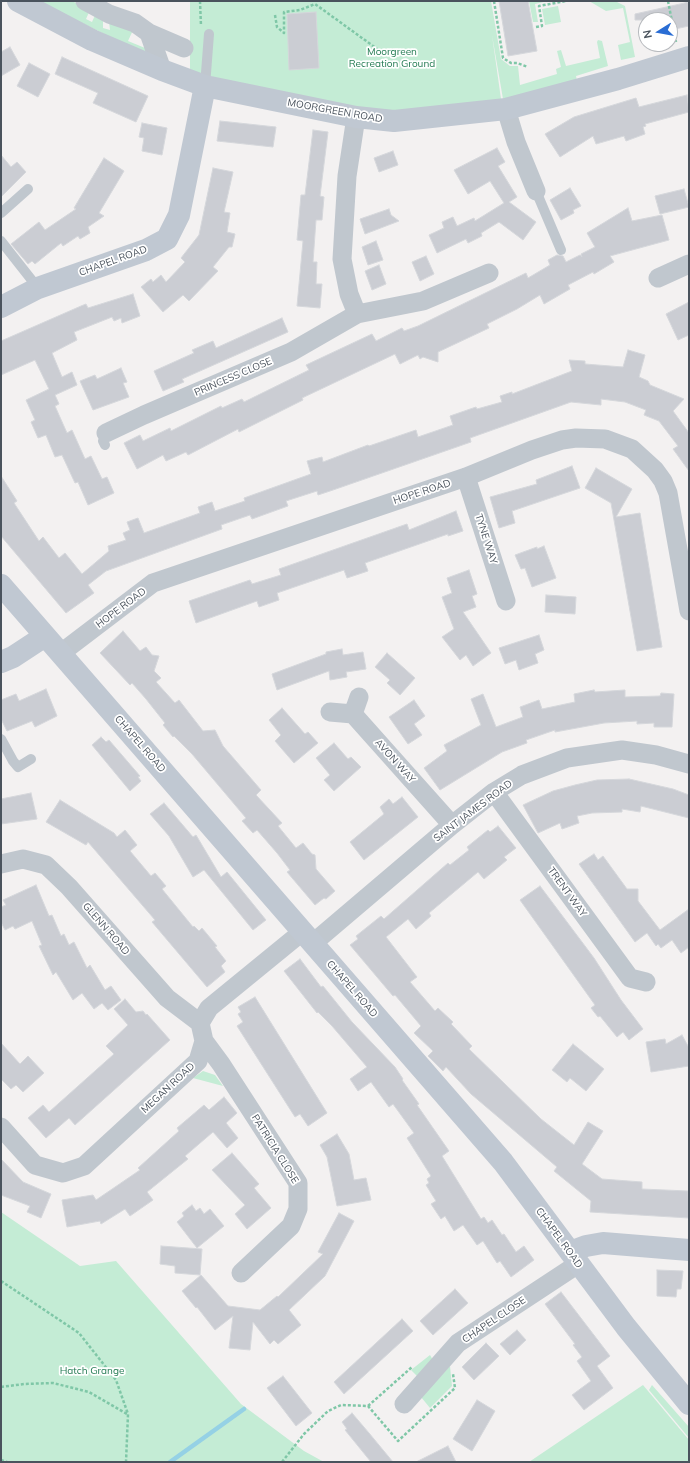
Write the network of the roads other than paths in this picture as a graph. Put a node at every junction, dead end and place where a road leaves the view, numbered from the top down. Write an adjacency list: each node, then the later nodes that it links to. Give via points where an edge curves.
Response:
1 (18, 1): 7 (street, MOORGREEN ROAD, via 92,40)
2 (85, 1): 3 (street, via 109,14 135,23)
3 (149, 33): 5 (street); 7 (street)
4 (209, 34): 8 (lane)
5 (184, 48)
6 (683, 53): 9 (street, MOORGREEN ROAD, via 618,79)
7 (162, 70): 8 (street, MOORGREEN ROAD)
8 (205, 86): 10 (street, MOORGREEN ROAD); 19 (street, CHAPEL ROAD, via 179,215 167,239 146,250)
9 (506, 108): 10 (street, MOORGREEN ROAD, via 394,121); 12 (street, via 516,142)
10 (356, 117): 21 (street, via 347,176 342,259)
11 (28, 189): 13 (lane)
12 (536, 192): 15 (lane)
13 (1, 213)
14 (1, 241): 19 (lane)
15 (561, 250)
16 (689, 264): 18 (street)
17 (489, 273): 21 (street, PRINCESS CLOSE, via 423,301)
18 (658, 278)
19 (38, 288): 20 (street, CHAPEL ROAD)
20 (1, 307)
21 (356, 314): 22 (street, PRINCESS CLOSE, via 291,352 144,415)
22 (106, 439)
23 (466, 477): 25 (street, TYNE WAY); 26 (street, HOPE ROAD, via 532,450 569,439 605,440 632,450 655,470 668,493); 28 (street, HOPE ROAD, via 153,583)
24 (1, 584): 27 (street, CHAPEL ROAD)
25 (506, 601)
26 (689, 611)
27 (44, 636): 28 (street, CHAPEL ROAD); 29 (street)
28 (61, 653): 37 (street, CHAPEL ROAD)
29 (1, 662)
30 (330, 712): 35 (street, AVON WAY, via 356,706)
31 (1, 739): 32 (lane, via 12,761 18,766)
32 (31, 759)
33 (689, 764): 34 (street, SAINT JAMES ROAD, via 639,752 600,752 542,766)
34 (494, 792): 35 (street, SAINT JAMES ROAD); 38 (street, TRENT WAY, via 630,978)
35 (452, 825): 37 (street, SAINT JAMES ROAD)
36 (1, 864): 39 (street, GLENN ROAD, via 22,859 46,865)
37 (307, 938): 39 (street, MEGAN ROAD, via 209,1008); 42 (street, CHAPEL ROAD, via 503,1162)
38 (646, 982)
39 (202, 1032): 40 (street, MEGAN ROAD, via 198,1060 84,1166 63,1173 35,1165); 43 (street, PATRICIA CLOSE, via 298,1183 298,1209 291,1226)
40 (1, 1127)
41 (689, 1250): 42 (street, via 602,1244 586,1246)
42 (574, 1258): 44 (street, CHAPEL CLOSE, via 458,1343); 45 (street, CHAPEL ROAD)
43 (241, 1273)
44 (404, 1404)
45 (689, 1404)

